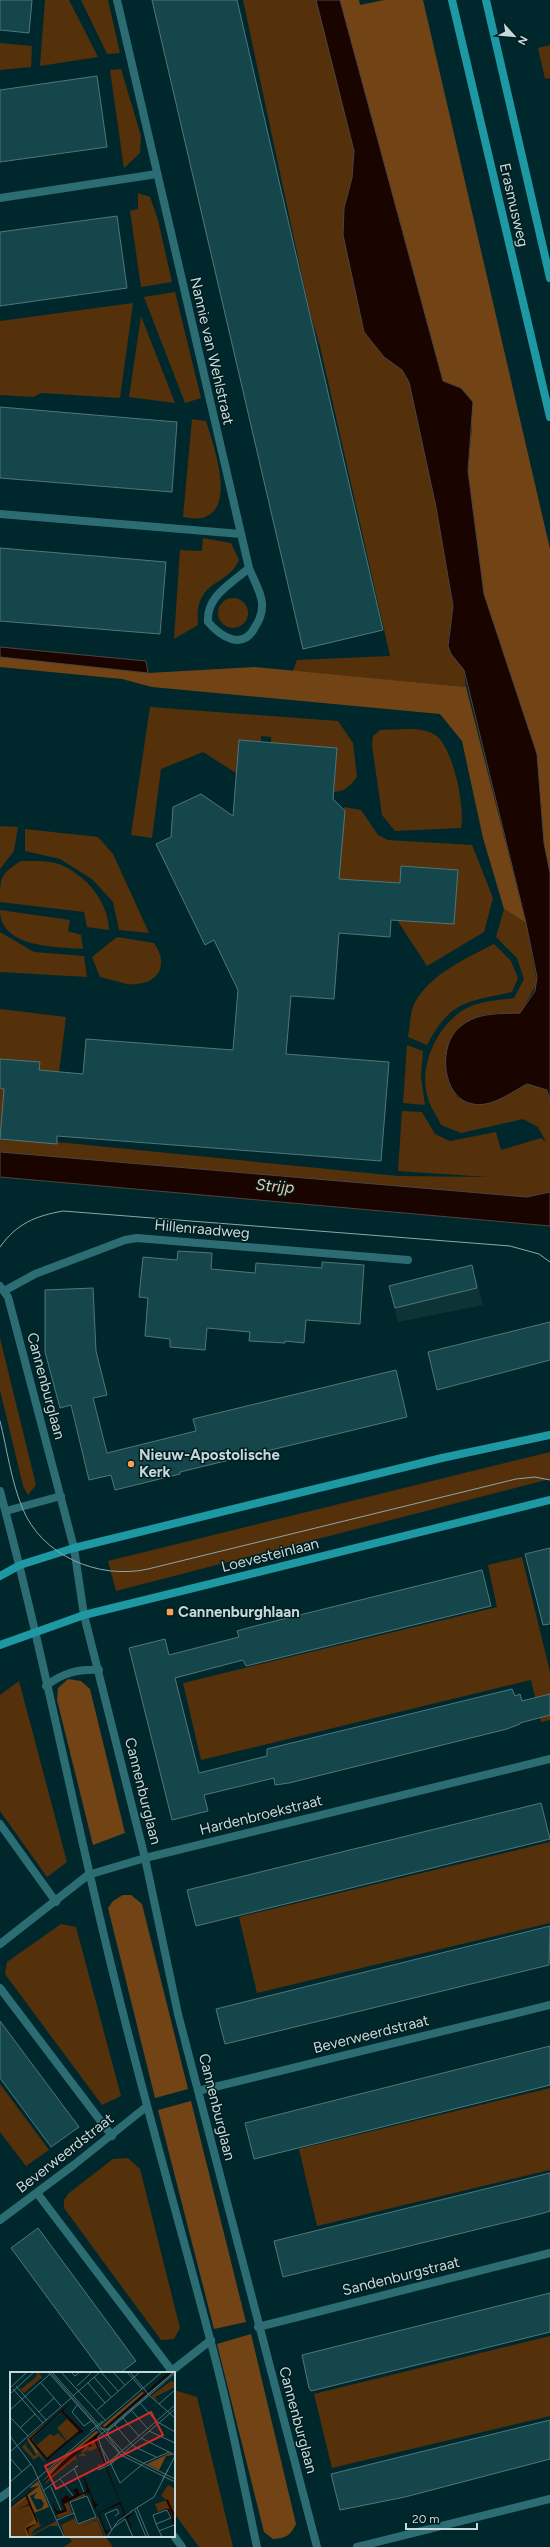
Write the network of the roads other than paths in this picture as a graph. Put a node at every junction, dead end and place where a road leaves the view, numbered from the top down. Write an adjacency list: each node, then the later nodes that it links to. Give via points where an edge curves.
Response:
1 (116, 0): 4 (street, Nannie van Wehlstraat)
2 (452, 0): 7 (street, Erasmusweg)
3 (486, 0): 6 (street, Erasmusweg)
4 (157, 174): 5 (street); 9 (street, Nannie van Wehlstraat)
5 (0, 198)
6 (550, 278)
7 (550, 417)
8 (0, 514): 9 (street)
9 (241, 534): 10 (street, Nannie van Wehlstraat)
10 (249, 568): 10 (street, Nannie van Wehlstraat, via 262,605 260,618 253,633 242,640 233,641 208,622 207,610 219,593)
11 (408, 1260): 12 (street, Hillenraadweg, via 137,1238 125,1240 34,1274)
12 (2, 1289): 15 (street, Cannenburglaan, via 8,1297)
13 (550, 1435): 18 (street, via 442,1458)
14 (0, 1491): 17 (street)
15 (61, 1496): 17 (street); 18 (street, Cannenburglaan)
16 (550, 1500): 21 (street, Loevesteinlaan)
17 (6, 1512): 19 (street)
18 (74, 1548): 19 (street); 21 (street, Cannenburglaan)
19 (20, 1565): 20 (street); 22 (street)
20 (0, 1576)
21 (84, 1615): 22 (street, Loevesteinlaan); 24 (street, Cannenburglaan)
22 (36, 1630): 23 (street, Loevesteinlaan); 25 (street)
23 (0, 1645)
24 (99, 1670): 25 (street, via 87,1669 58,1676); 28 (street, Cannenburglaan)
25 (46, 1686): 29 (street)
26 (550, 1759): 28 (street, Hardenbroekstraat)
27 (0, 1824): 30 (street)
28 (145, 1858): 29 (street, Hardenbroekstraat); 34 (street, Cannenburglaan, via 178,2014)
29 (88, 1875): 30 (street, Hardenbroekstraat); 35 (street)
30 (56, 1902): 31 (street, Hardenbroekstraat)
31 (0, 1944)
32 (0, 1988): 36 (street)
33 (550, 2004): 34 (street, Beverweerdstraat)
34 (198, 2091): 40 (street, Cannenburglaan)
35 (146, 2107): 36 (street, Beverweerdstraat); 41 (street)
36 (112, 2136): 37 (street, Beverweerdstraat)
37 (37, 2193): 38 (street, Beverweerdstraat); 42 (street)
38 (0, 2220)
39 (550, 2253): 40 (street, Sandenburgstraat)
40 (258, 2327): 49 (street, Cannenburglaan)
41 (211, 2340): 42 (street); 48 (street)
42 (171, 2372)
43 (10, 2491): 44 (street)
44 (0, 2498)
45 (550, 2499): 50 (street)
46 (175, 2537): 47 (street)
47 (182, 2547)
48 (257, 2547)
49 (317, 2547)
50 (357, 2547)

